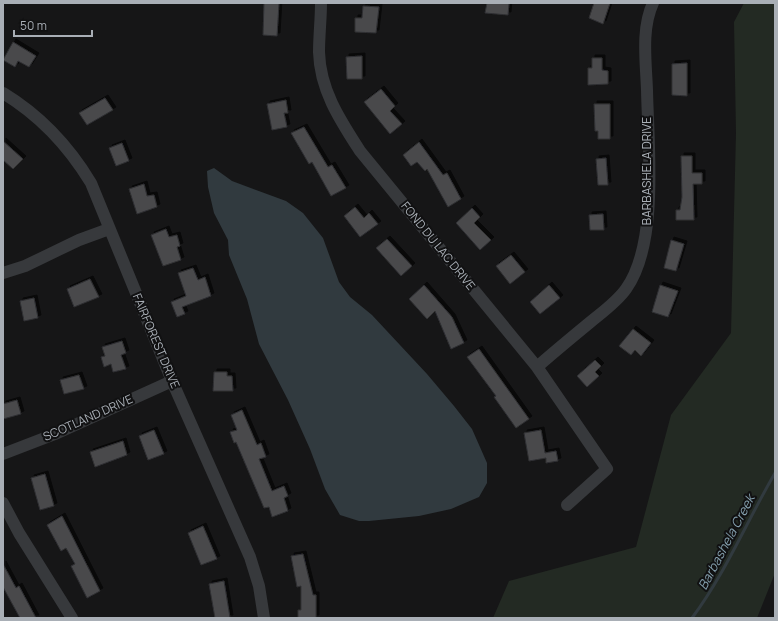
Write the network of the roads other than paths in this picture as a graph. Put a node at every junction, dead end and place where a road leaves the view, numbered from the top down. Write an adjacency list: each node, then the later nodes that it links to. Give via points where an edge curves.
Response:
1 (321, 3): 6 (street, FOND DU LAC DRIVE, via 321,70 329,100 337,116 360,151)
2 (653, 3): 6 (street, BARBASHELA DRIVE, via 647,22 646,51 649,210 645,241 626,288 610,306)
3 (3, 92): 4 (street, FAIRFOREST DRIVE, via 35,114 58,136 77,160 90,183)
4 (109, 229): 5 (street); 7 (street, FAIRFOREST DRIVE)
5 (3, 273)
6 (537, 367): 10 (street, FOND DU LAC DRIVE, via 607,469)
7 (172, 381): 8 (street, SCOTLAND DRIVE); 12 (street, FAIRFOREST DRIVE, via 250,557 259,586)
8 (3, 454)
9 (3, 503): 11 (street)
10 (567, 505)
11 (72, 618)
12 (264, 618)

